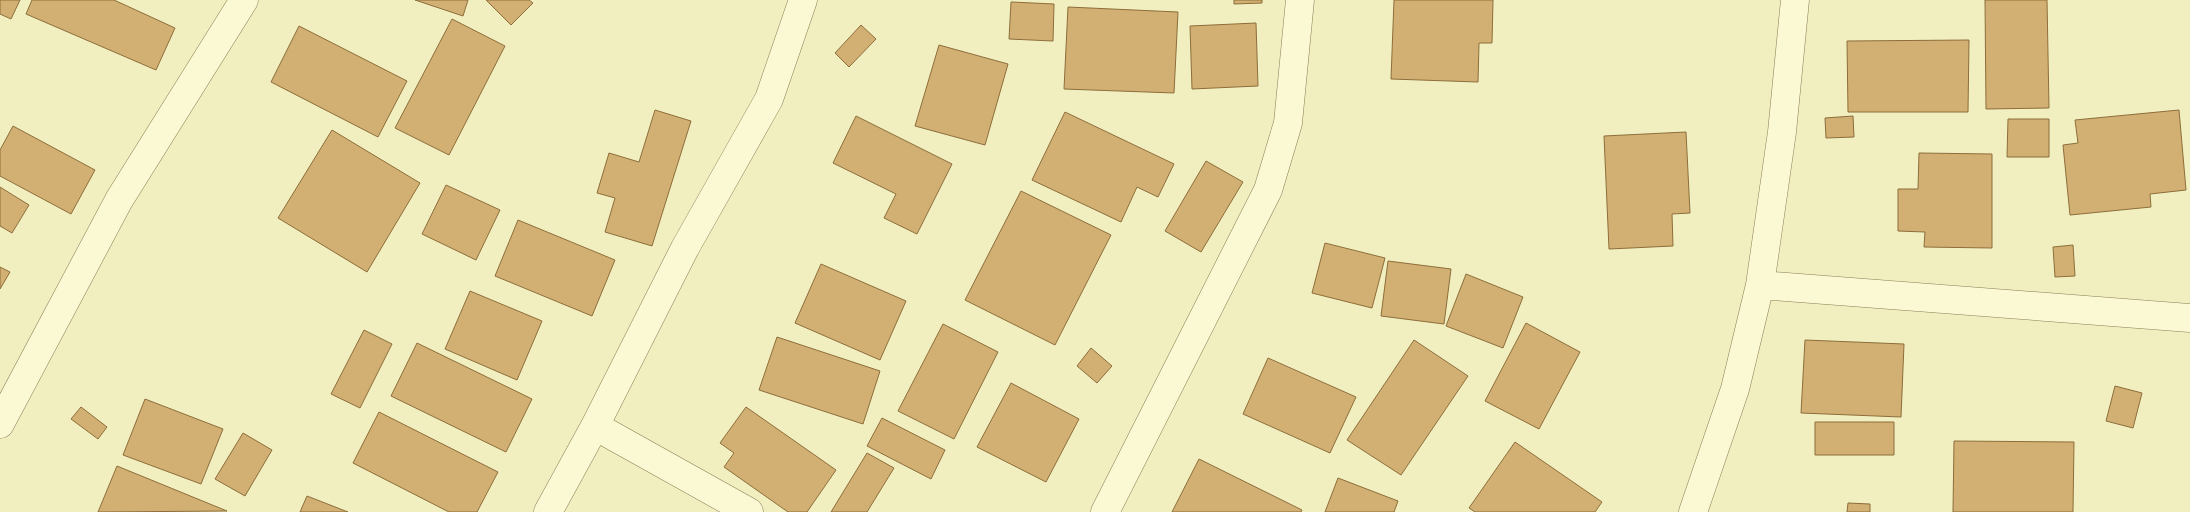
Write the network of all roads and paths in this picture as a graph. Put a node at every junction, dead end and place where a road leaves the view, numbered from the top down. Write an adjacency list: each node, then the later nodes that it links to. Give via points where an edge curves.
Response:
1 (244, 0): 7 (street, via 119,200)
2 (803, 0): 8 (street, via 769,99 685,248)
3 (1300, 0): 11 (street, via 1288,123 1268,190)
4 (1795, 0): 5 (street, via 1782,132)
5 (1760, 285): 6 (street); 12 (street, via 1735,389)
6 (2190, 318)
7 (0, 424)
8 (595, 426): 9 (street); 10 (street)
9 (548, 512)
10 (749, 512)
11 (1105, 512)
12 (1693, 512)

